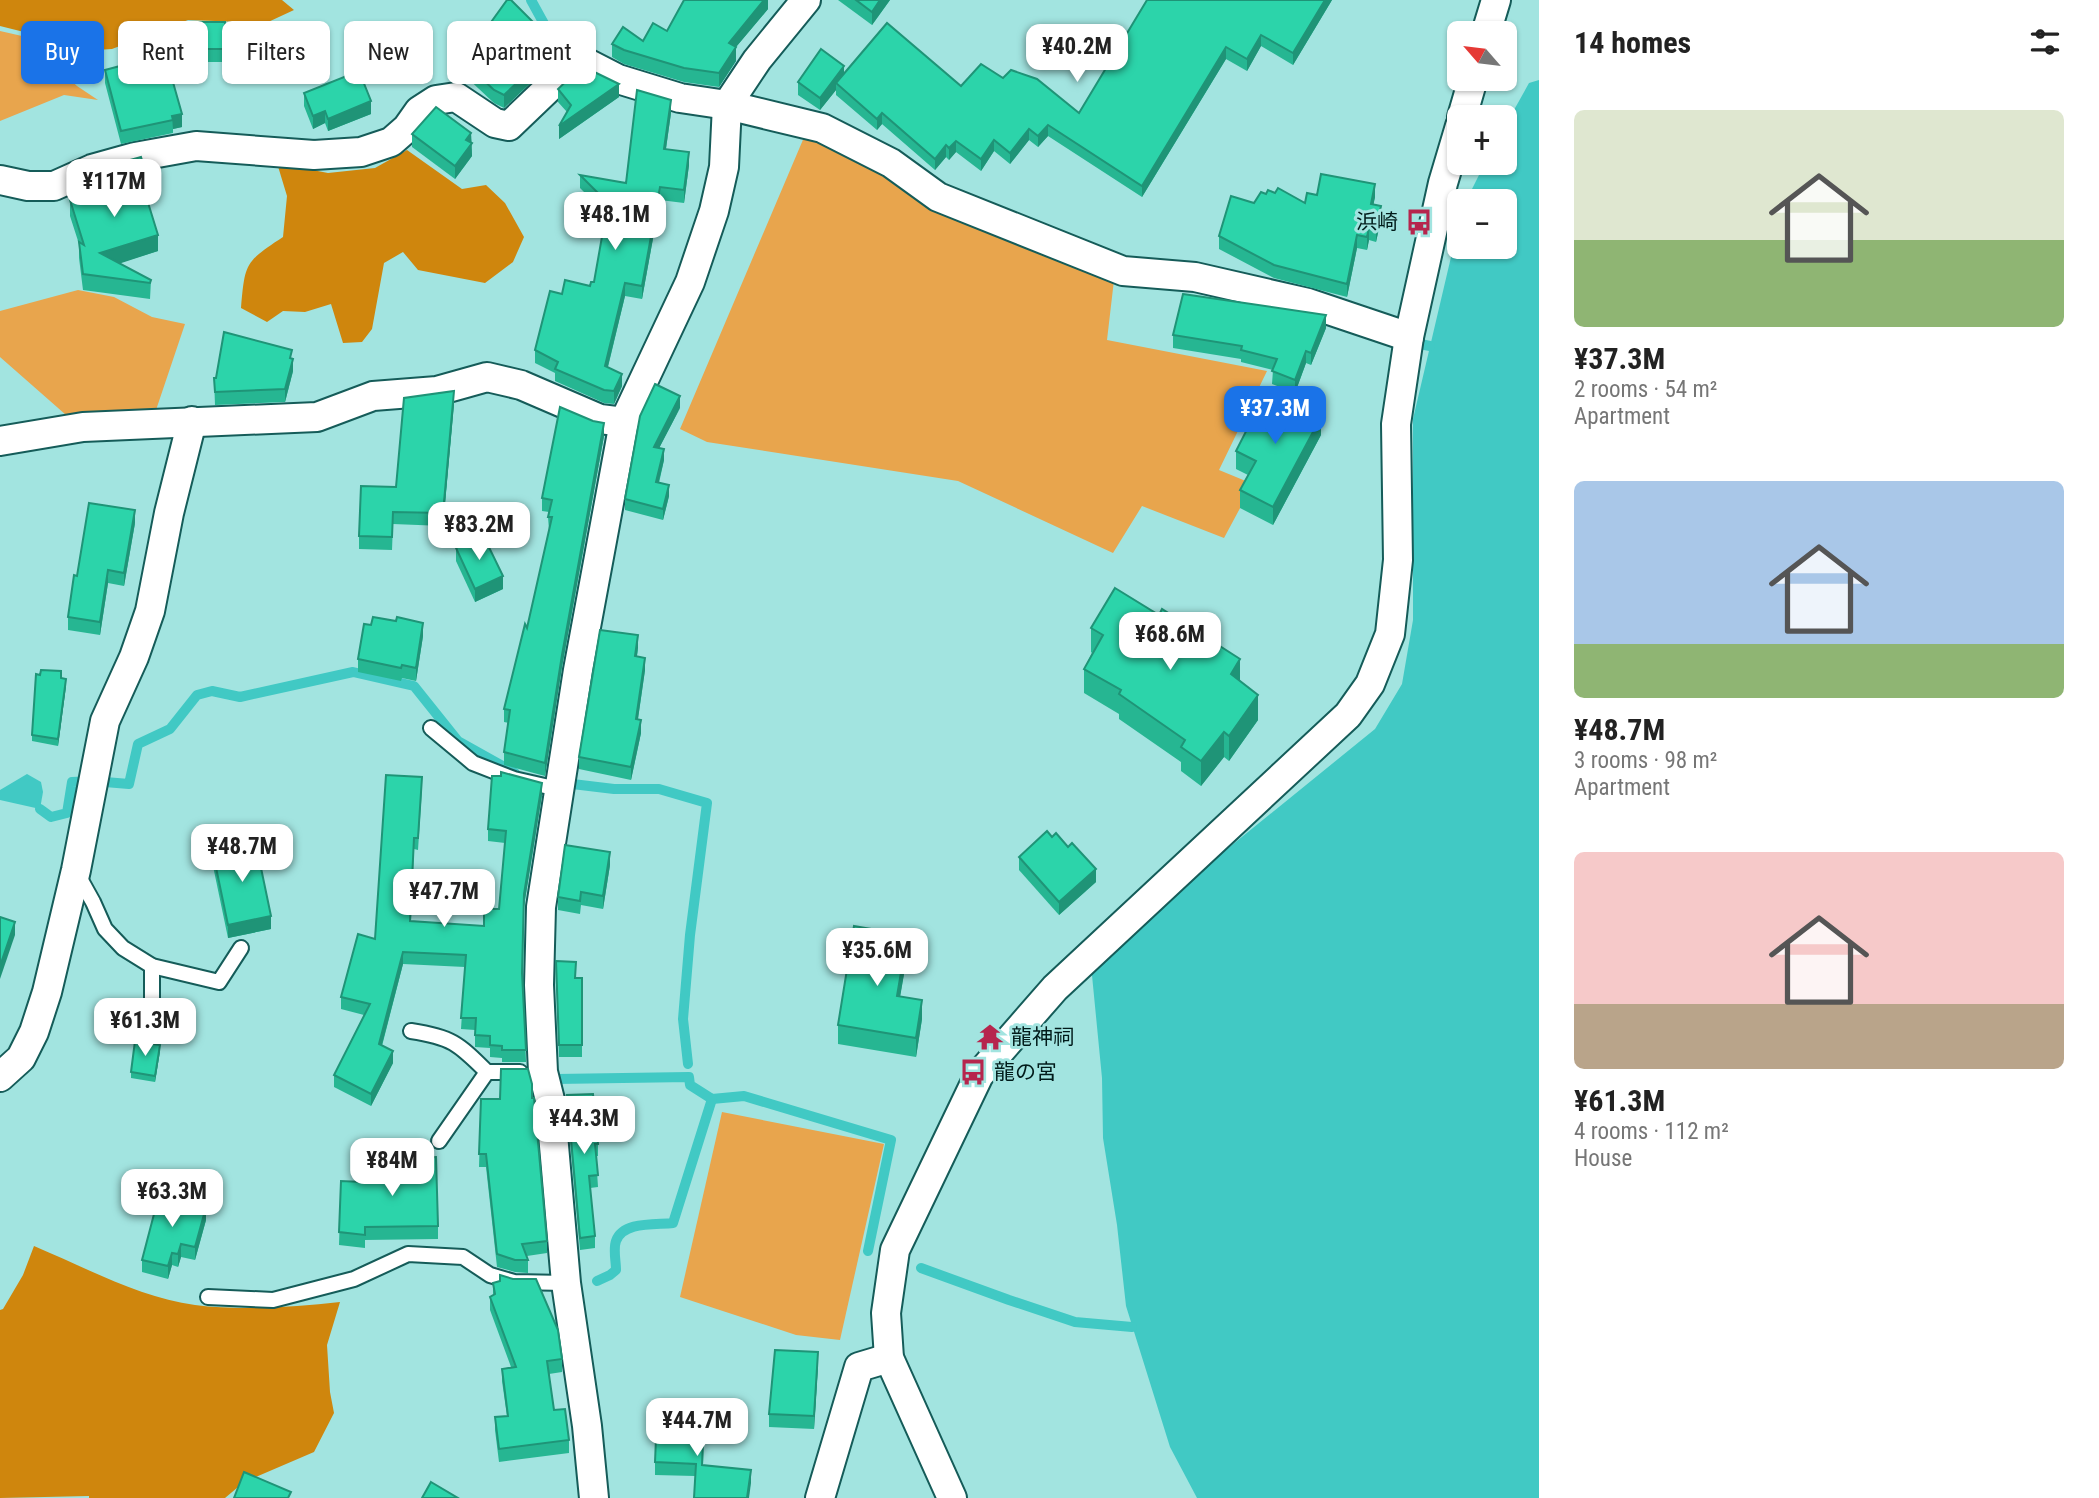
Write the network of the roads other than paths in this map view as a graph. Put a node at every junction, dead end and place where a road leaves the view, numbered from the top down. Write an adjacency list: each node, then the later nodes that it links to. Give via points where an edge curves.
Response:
1 (806, 0): 4 (street)
2 (1496, 0): 3 (street)
3 (1490, 21)
4 (727, 105): 6 (street, via 680,98 618,79 579,59 509,126 495,123 456,97 436,100 419,111 391,142 361,152 314,155 196,146 103,166 54,186); 7 (street, via 822,128 891,163 938,197 1123,271 1195,277 1308,303); 9 (street, via 724,167 714,211 690,282)
5 (1447, 170): 7 (street)
6 (0, 180)
7 (1409, 337): 24 (street, via 1396,424 1398,559 1390,634 1370,684 1349,715 1055,988 979,1075 895,1250 886,1313)
8 (192, 421): 9 (street, via 317,417 373,396 437,391 487,376 521,385 600,419); 10 (street, via 83,427); 13 (street, via 150,611 105,721)
9 (624, 422): 12 (street)
10 (0, 441)
11 (431, 728): 12 (lane, via 473,763)
12 (558, 789): 19 (street, via 541,907)
13 (76, 870): 15 (lane, via 104,929); 20 (street, via 34,1032 21,1058)
14 (241, 948): 15 (lane, via 219,982)
15 (152, 966): 17 (lane)
16 (411, 1031): 18 (lane, via 439,1035 460,1045)
17 (152, 1034)
18 (486, 1072): 19 (lane); 21 (lane)
19 (542, 1072): 22 (street, via 550,1100)
20 (0, 1077)
21 (439, 1141)
22 (566, 1283): 23 (lane, via 514,1282 490,1275 463,1257 408,1254 354,1279 273,1300); 25 (street)
23 (208, 1297)
24 (889, 1358): 26 (street, via 859,1367); 27 (street)
25 (594, 1498)
26 (820, 1498)
27 (952, 1498)

